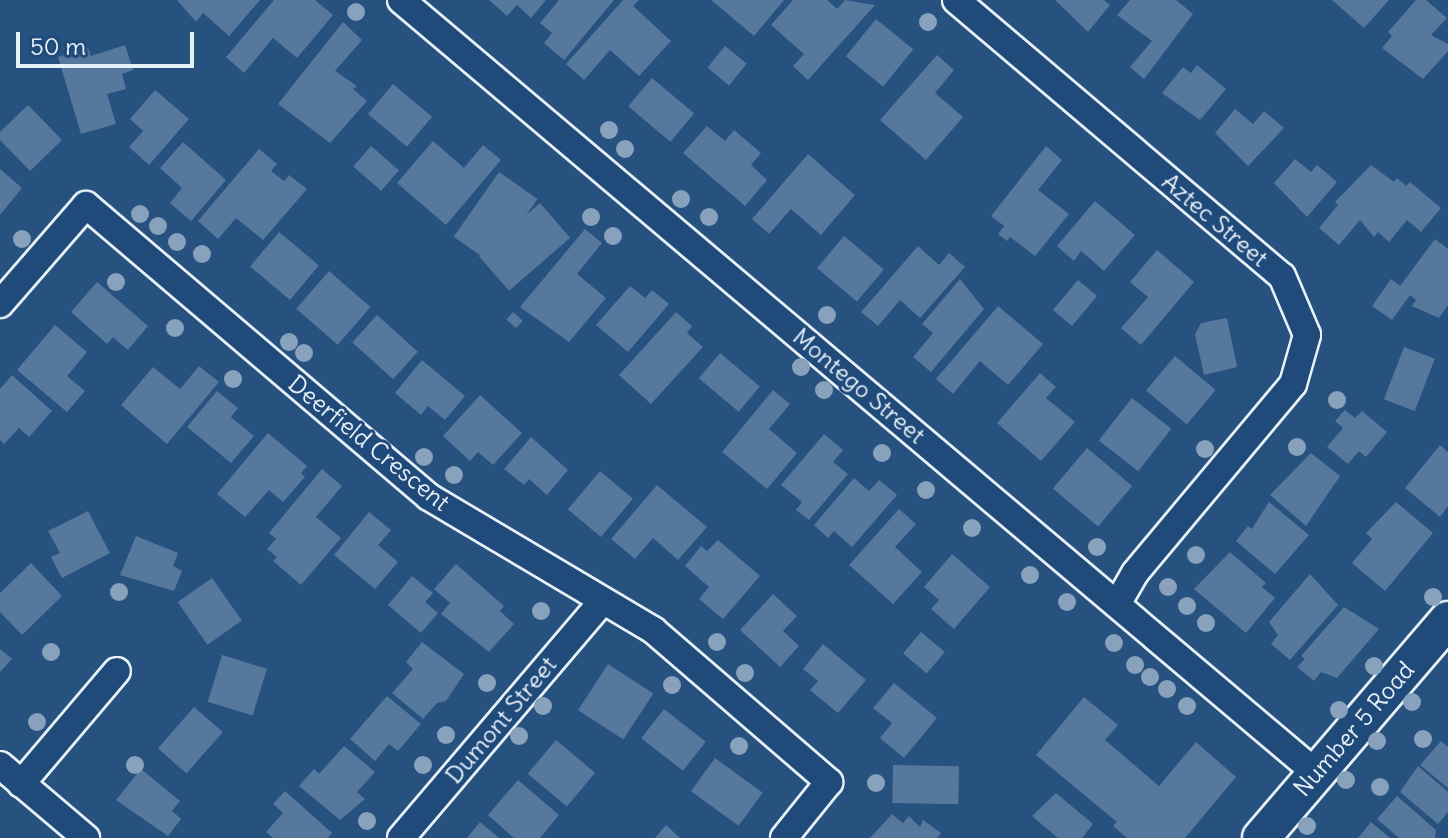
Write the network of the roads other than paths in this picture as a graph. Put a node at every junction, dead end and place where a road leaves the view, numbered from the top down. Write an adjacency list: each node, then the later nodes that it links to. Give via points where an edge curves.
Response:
1 (401, 0): 5 (street, Montego Street)
2 (956, 0): 5 (street, Aztec Street, via 1282,276 1307,335 1293,384 1135,573)
3 (0, 304): 4 (street, Deerfield Crescent, via 86,205 429,497)
4 (601, 603): 12 (street, Dumont Street); 13 (street, Deerfield Crescent, via 653,630 829,782)
5 (1117, 604): 9 (street, Montego Street)
6 (1448, 620): 9 (main road, Number 5 Road)
7 (117, 671): 10 (street)
8 (0, 765): 10 (street)
9 (1316, 773): 14 (main road, Number 5 Road)
10 (21, 784): 11 (street)
11 (86, 838)
12 (401, 838)
13 (784, 838)
14 (1261, 838)

